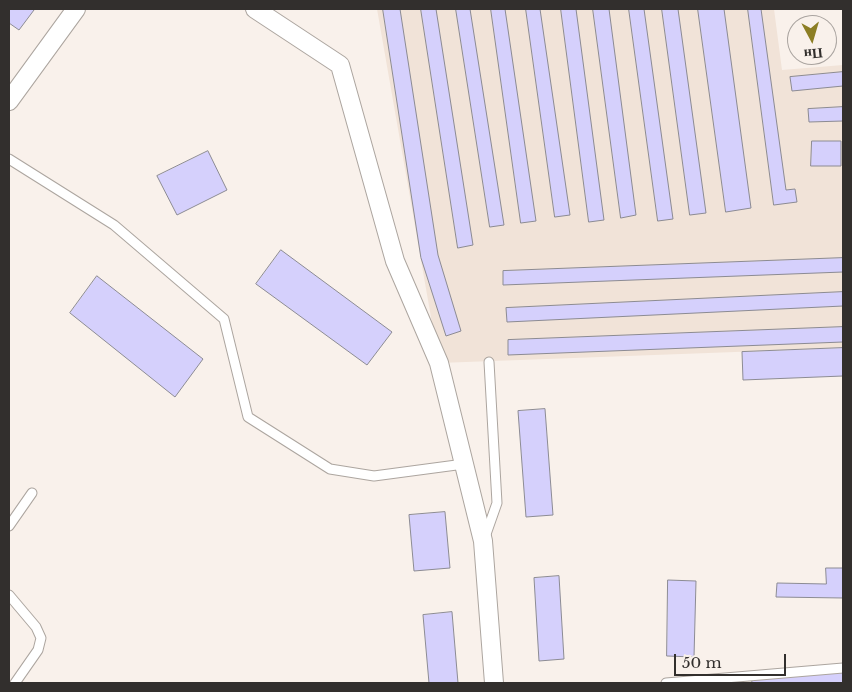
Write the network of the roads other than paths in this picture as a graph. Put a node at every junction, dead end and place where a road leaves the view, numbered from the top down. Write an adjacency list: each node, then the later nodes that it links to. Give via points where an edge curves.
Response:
1 (76, 9): 3 (street)
2 (255, 9): 6 (street, via 340,65 395,261 439,363)
3 (9, 102)
4 (9, 159): 6 (lane, via 114,225 224,319 248,417 330,469 374,476)
5 (489, 362): 9 (lane, via 497,503)
6 (464, 464): 9 (street)
7 (32, 493): 8 (lane)
8 (9, 526)
9 (483, 541): 13 (street)
10 (9, 595): 12 (lane, via 36,627 41,638 38,650)
11 (843, 668): 14 (lane)
12 (15, 683)
13 (494, 683)
14 (666, 683)

